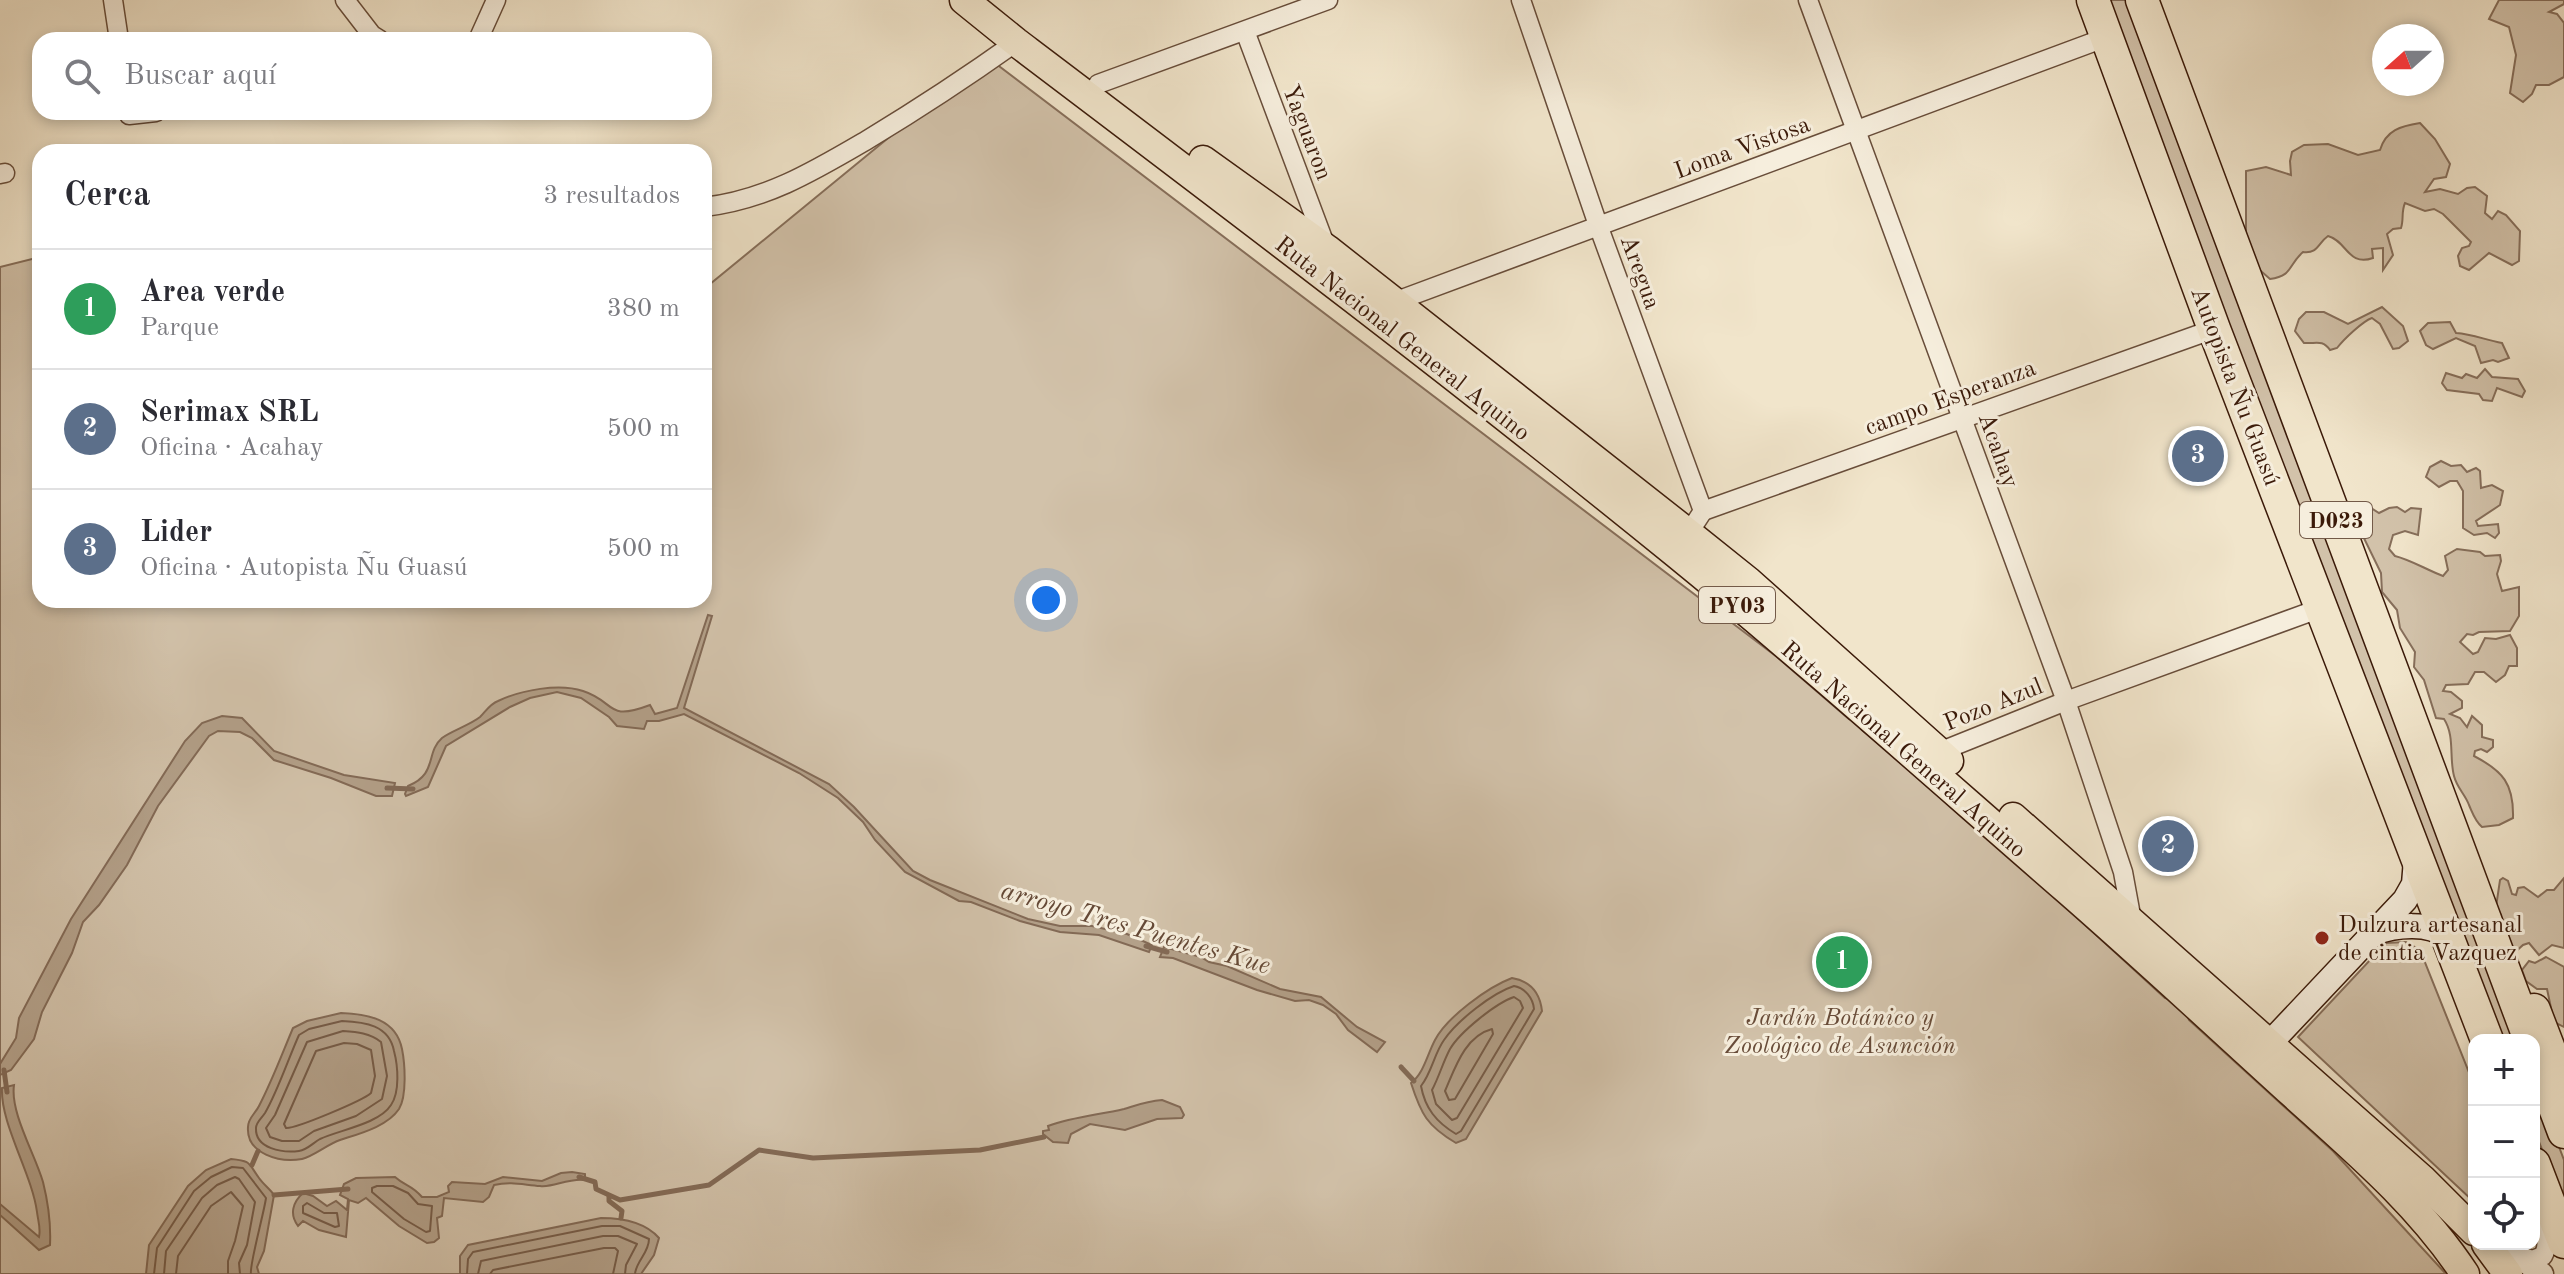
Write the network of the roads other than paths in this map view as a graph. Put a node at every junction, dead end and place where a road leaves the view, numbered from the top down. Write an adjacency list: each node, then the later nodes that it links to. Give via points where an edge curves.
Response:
1 (113, 0): 12 (street)
2 (345, 0): 13 (street)
3 (496, 0): 14 (street)
4 (964, 0): 16 (highway, Ruta Nacional General Aquino / PY03)
5 (989, 0): 17 (highway, Ruta Nacional General Aquino / PY03)
6 (1328, 0): 11 (street)
7 (1521, 0): 20 (street, Aregua)
8 (1808, 0): 18 (street, Acahay)
9 (2093, 0): 15 (highway, Autopista Ñu Guasú / D023)
10 (2142, 0): 29 (highway, Autopista Ñu Guasú / D023)
11 (1245, 31): 17 (street); 21 (street, Yaguaron)
12 (118, 32)
13 (369, 32)
14 (482, 32)
15 (2107, 37): 18 (street, Loma Vistosa); 23 (highway, Autopista Ñu Guasú / D023)
16 (1016, 42): 19 (street, via 934,100 800,179 748,199); 25 (highway, Ruta Nacional General Aquino / PY03, via 1379,316)
17 (1098, 84): 21 (highway, Ruta Nacional General Aquino / PY03)
18 (1858, 131): 20 (street, Loma Vistosa); 24 (street, Acahay)
19 (712, 206)
20 (1598, 225): 22 (street, Loma Vistosa); 25 (street, Aregua)
21 (1327, 249): 22 (highway, Ruta Nacional General Aquino / PY03)
22 (1394, 302): 25 (highway, Ruta Nacional General Aquino / PY03)
23 (2214, 329): 24 (street, campo Esperanza); 26 (highway, Autopista Ñu Guasú / D023)
24 (1962, 418): 25 (street, campo Esperanza); 27 (street, Acahay)
25 (1689, 532): 28 (highway, Ruta Nacional General Aquino / PY03); 47 (highway, Ruta Nacional General Aquino / PY03, via 1918,760 2391,1184)
26 (2321, 608): 27 (street, Pozo Azul); 30 (highway, Autopista Ñu Guasú / D023)
27 (2066, 701): 28 (street, Pozo Azul); 31 (street, Acahay, via 2123,872)
28 (1939, 752): 31 (highway, Ruta Nacional General Aquino / PY03)
29 (2442, 803): 36 (highway, Autopista Ñu Guasú / D023); 39 (highway, via 2490,897)
30 (2416, 860): 32 (main road, via 2414,884 2405,900); 33 (highway, Autopista Ñu Guasú / D023)
31 (2132, 921): 37 (highway, Ruta Nacional General Aquino / PY03)
32 (2374, 933): 33 (main road, via 2395,927); 37 (main road)
33 (2435, 933): 34 (street); 35 (highway, Autopista Ñu Guasú / D023)
34 (2469, 1034)
35 (2484, 1034)
36 (2528, 1034)
37 (2270, 1043): 43 (highway, Ruta Nacional General Aquino / PY03)
38 (2540, 1067): 40 (highway)
39 (2564, 1088)
40 (2564, 1132)
41 (2539, 1178): 44 (highway)
42 (2540, 1218): 46 (street, via 2547,1236 2543,1256)
43 (2468, 1223)
44 (2564, 1242)
45 (2494, 1250): 46 (highway)
46 (2515, 1265): 48 (street)
47 (2465, 1274)
48 (2542, 1274)

